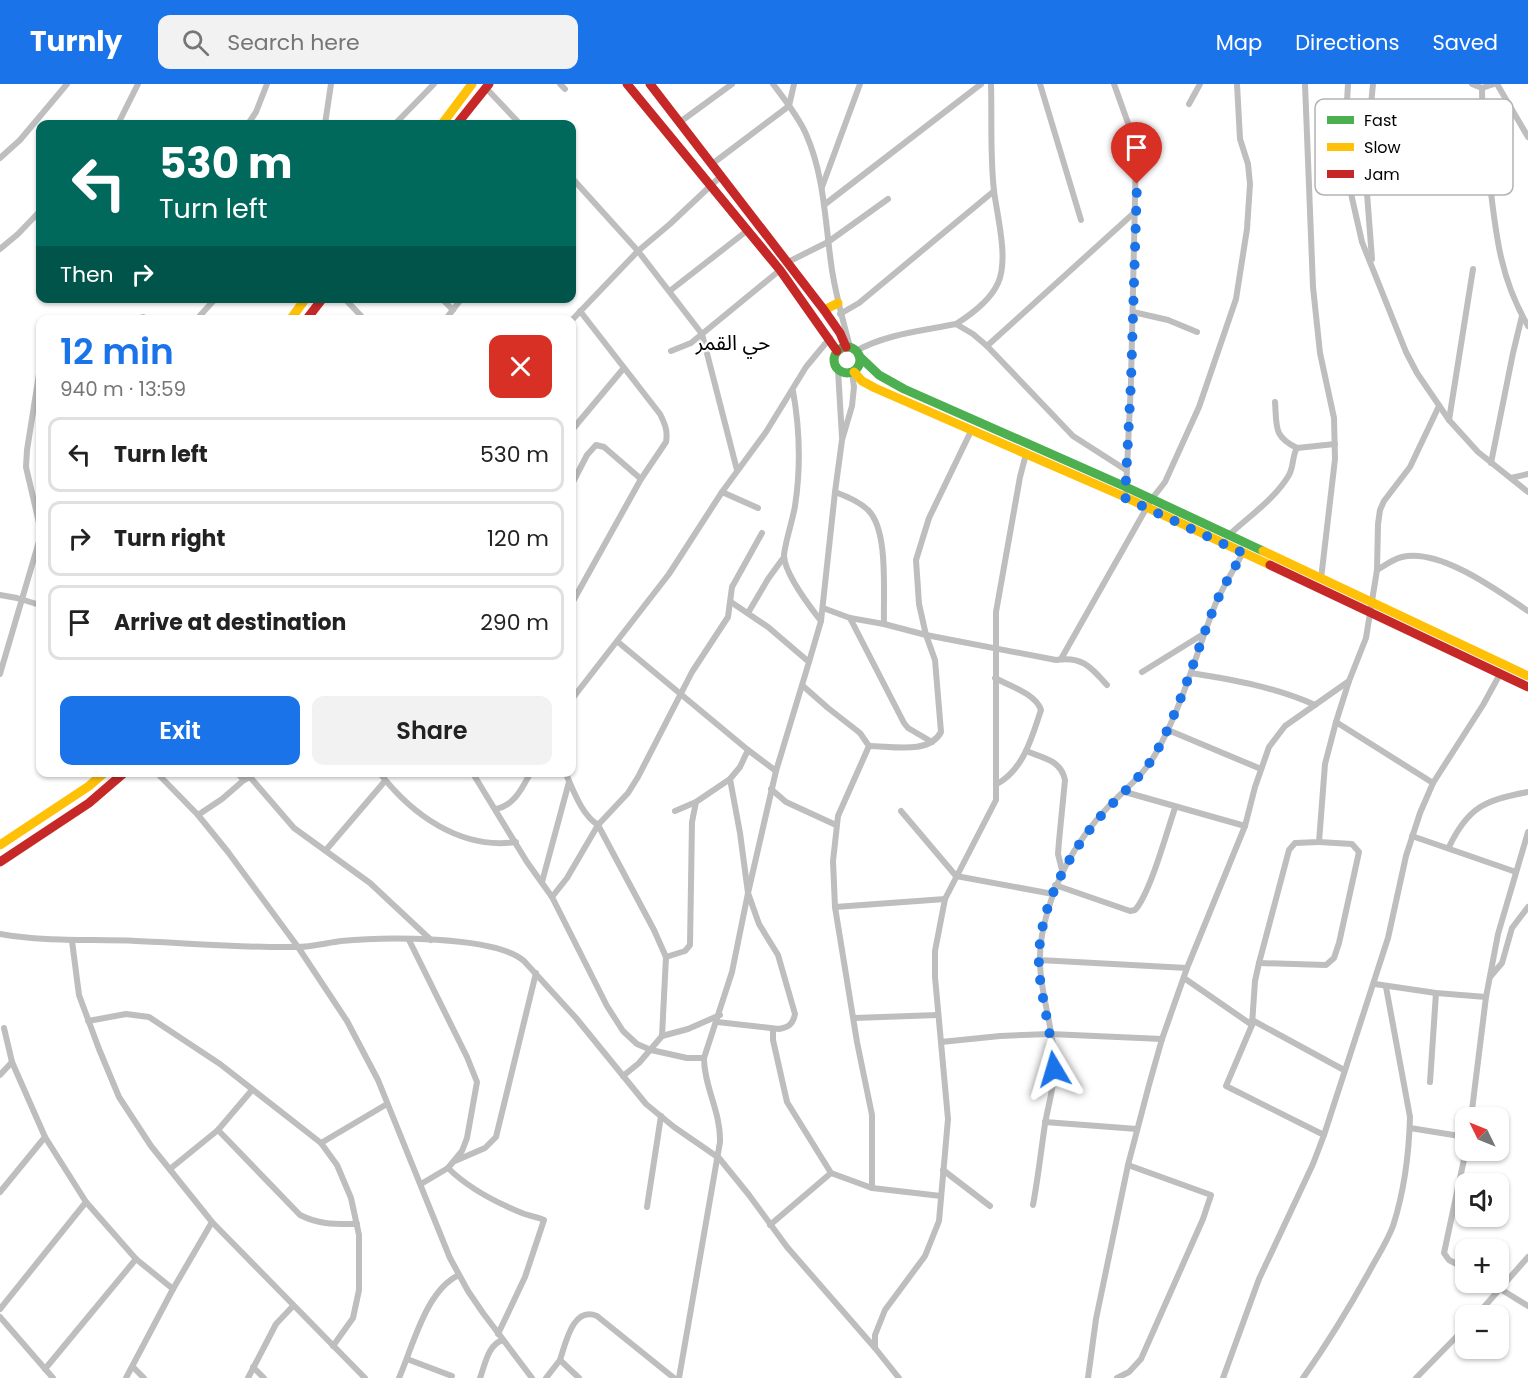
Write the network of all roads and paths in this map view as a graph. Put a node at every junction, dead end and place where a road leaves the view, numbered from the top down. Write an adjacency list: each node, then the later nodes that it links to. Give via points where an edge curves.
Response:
1 (67, 84): 33 (street)
2 (138, 84): 34 (street)
3 (267, 84): 35 (street)
4 (331, 84): 36 (street)
5 (434, 84): 37 (street)
6 (472, 84): 38 (street)
7 (627, 84): 48 (street)
8 (650, 84): 42 (street)
9 (732, 84): 42 (street)
10 (773, 84): 31 (street)
11 (794, 84): 31 (street)
12 (860, 84): 49 (street)
13 (981, 84): 55 (street)
14 (992, 84): 50 (street)
15 (1040, 84): 58 (street)
16 (1114, 84): 56 (street, via 1136,153)
17 (1200, 84): 30 (street)
18 (1237, 84): 120 (street, via 1240,139 1250,184 1236,299 1199,407 1165,482)
19 (1305, 84): 105 (street, via 1315,310)
20 (1348, 84): 26 (street)
21 (1373, 84): 27 (street)
22 (1472, 84): 25 (street)
23 (1495, 84): 25 (street); 29 (street)
24 (488, 86): 39 (street); 40 (street)
25 (1482, 87): 28 (street)
26 (1347, 99)
27 (1372, 99)
28 (1483, 99)
29 (1504, 99)
30 (1189, 104)
31 (789, 106): 45 (street); 49 (street, via 806,133)
32 (1513, 113): 43 (street)
33 (37, 120)
34 (120, 120)
35 (251, 120)
36 (326, 120)
37 (399, 120)
38 (445, 120)
39 (460, 120)
40 (517, 120)
41 (36, 121): 44 (street)
42 (680, 122): 45 (street)
43 (1528, 137)
44 (0, 158)
45 (712, 164): 46 (street)
46 (721, 176): 48 (street); 63 (street)
47 (576, 182): 62 (street)
48 (711, 184): 59 (street); 62 (street)
49 (822, 187): 55 (street)
50 (994, 191): 78 (street, via 859,303); 86 (street, via 1002,236 999,282 972,314)
51 (1352, 195): 64 (street, via 1362,242)
52 (1367, 195): 64 (street)
53 (1491, 195): 84 (street, via 1497,248)
54 (888, 199): 60 (street)
55 (824, 205): 60 (street)
56 (1135, 212): 76 (street); 91 (street)
57 (36, 215): 61 (street)
58 (1082, 220)
59 (748, 230): 66 (street); 67 (street)
60 (828, 242): 63 (street); 73 (street)
61 (0, 249)
62 (638, 251): 67 (street); 75 (street)
63 (788, 262): 77 (street)
64 (1372, 266): 100 (street, via 1406,352)
65 (1473, 269): 101 (street)
66 (780, 270): 85 (street); 89 (street)
67 (670, 290): 89 (street)
68 (211, 303): 79 (street)
69 (319, 303): 80 (street)
70 (349, 303): 81 (street)
71 (446, 303): 74 (street)
72 (458, 303): 74 (street)
73 (838, 303): 77 (street); 78 (street)
74 (453, 310): 82 (street)
75 (580, 311): 83 (street); 94 (street)
76 (1133, 312): 88 (street); 110 (street)
77 (826, 313): 85 (street); 92 (street)
78 (840, 314): 92 (street)
79 (200, 315)
80 (310, 315)
81 (360, 315)
82 (449, 315)
83 (576, 316)
84 (1522, 316): 87 (street); 108 (street)
85 (818, 321): 90 (street)
86 (956, 324): 91 (street); 92 (street)
87 (1528, 326)
88 (1197, 332)
89 (702, 334): 93 (street); 109 (street)
90 (830, 338): 92 (street); 97 (street)
91 (987, 346): 110 (street, via 1073,435)
92 (850, 350): 95 (street, via 834,361); 96 (street, via 859,364); 115 (street, via 879,375 904,389)
93 (671, 351)
94 (623, 369): 102 (street); 114 (street, via 660,414 667,431 666,442)
95 (838, 370): 96 (street); 104 (street)
96 (853, 373): 103 (street, via 875,388); 104 (street, via 852,406)
97 (793, 390): 109 (street); 127 (street, via 799,466)
98 (36, 393): 122 (street, via 26,467)
99 (1275, 402): 106 (street, via 1277,430 1282,440)
100 (1439, 406): 101 (street); 128 (street, via 1410,467 1384,501 1378,524)
101 (1449, 420): 108 (street)
102 (576, 425)
103 (972, 429): 107 (street); 143 (street, via 929,518 916,560)
104 (842, 440): 117 (street)
105 (1335, 444): 106 (street); 129 (street)
106 (1297, 448): 124 (street, via 1287,478)
107 (1026, 454): 119 (street); 145 (street, via 998,595)
108 (1491, 463): 113 (street)
109 (737, 470): 116 (street)
110 (1126, 470): 115 (street)
111 (1528, 474): 113 (street)
112 (576, 476): 114 (street, via 596,445 604,447)
113 (1511, 478): 118 (street)
114 (642, 479): 131 (street)
115 (1126, 487): 119 (street); 120 (street)
116 (722, 492): 121 (street); 144 (street, via 669,574)
117 (835, 492): 136 (street); 141 (street, via 863,506 878,523)
118 (1528, 492)
119 (1125, 498): 120 (street)
120 (1149, 504): 124 (street); 126 (street); 146 (street)
121 (758, 508)
122 (36, 510)
123 (762, 532): 133 (street, via 732,587)
124 (1228, 536): 129 (street)
125 (36, 552): 132 (street)
126 (1243, 553): 135 (street); 142 (street, via 1216,604)
127 (784, 557): 138 (street); 140 (street, via 802,597)
128 (1377, 570): 135 (street); 137 (street, via 1401,557 1432,559 1478,578)
129 (1321, 579): 135 (street)
130 (0, 596): 132 (street)
131 (576, 596)
132 (23, 599): 134 (street); 150 (street)
133 (730, 602): 138 (street); 158 (street, via 728,617)
134 (36, 604)
135 (1371, 607): 151 (street); 152 (street); 154 (street, via 1366,638)
136 (823, 608): 139 (street); 140 (street)
137 (1528, 611)
138 (748, 613): 147 (street)
139 (850, 618): 141 (street); 163 (street, via 904,723)
140 (821, 621): 147 (street)
141 (884, 624): 143 (street)
142 (1206, 633): 148 (street); 149 (street)
143 (926, 635): 145 (street); 163 (street, via 934,660 941,732)
144 (618, 642): 158 (street); 159 (street)
145 (996, 648): 146 (street); 153 (street)
146 (1061, 659): 155 (street, via 1087,663)
147 (809, 662): 156 (street)
148 (1142, 672)
149 (1191, 673): 160 (street, via 1263,686); 162 (street)
150 (0, 674)
151 (1500, 674): 157 (street); 181 (street)
152 (1528, 676)
153 (995, 678): 166 (street, via 1027,694 1040,706); 182 (street)
154 (1349, 681): 160 (street); 161 (street)
155 (1107, 685)
156 (803, 686): 164 (street); 168 (street)
157 (1528, 687)
158 (681, 693): 165 (street); 192 (street, via 634,785)
159 (576, 694)
160 (1315, 705): 167 (street, via 1285,726 1269,747)
161 (1335, 722): 181 (street); 198 (street, via 1323,778)
162 (1168, 730): 167 (street); 184 (street, via 1149,765)
163 (932, 742): 164 (street, via 919,747)
164 (869, 746): 193 (street)
165 (748, 750): 168 (street); 178 (street)
166 (1026, 751): 182 (street, via 1008,777); 203 (street, via 1054,762 1063,772 1059,854)
167 (1261, 769): 194 (street)
168 (776, 771): 183 (street)
169 (99, 777): 199 (street)
170 (119, 777): 202 (street, via 89,803)
171 (161, 777): 191 (street)
172 (249, 777): 191 (street)
173 (251, 777): 201 (street, via 294,828)
174 (382, 777): 179 (street)
175 (475, 777): 188 (street)
176 (528, 777): 188 (street, via 513,800)
177 (567, 777): 180 (street)
178 (730, 779): 186 (street); 208 (street)
179 (385, 781): 197 (street, via 411,808 433,823 482,841); 201 (street)
180 (569, 782): 192 (street, via 584,812); 206 (street)
181 (1433, 783): 196 (street)
182 (998, 784): 205 (street, via 996,800)
183 (771, 789): 193 (street, via 786,802); 208 (street)
184 (1125, 792): 187 (street); 203 (street, via 1091,828)
185 (1528, 792): 200 (street, via 1502,797 1473,812 1458,828)
186 (696, 802): 189 (street); 219 (street, via 692,822 690,945 685,951)
187 (1175, 808): 194 (street); 207 (street, via 1135,910)
188 (496, 809): 197 (street)
189 (675, 811)
190 (901, 811): 205 (street)
191 (198, 815): 218 (street)
192 (598, 825): 210 (street); 219 (street)
193 (836, 825): 212 (street, via 832,861)
194 (1245, 826): 222 (street)
195 (1528, 832): 204 (street)
196 (1412, 836): 200 (street); 226 (street)
197 (516, 842): 206 (street)
198 (1318, 842): 221 (street, via 1295,843 1289,850); 221 (street, via 1352,844 1359,852 1334,958 1326,965)
199 (0, 845)
200 (1449, 847): 204 (street)
201 (326, 850): 217 (street, via 370,883)
202 (0, 862)
203 (1062, 870): 207 (street)
204 (1516, 872): 225 (street, via 1503,912)
205 (956, 876): 209 (street); 211 (street)
206 (542, 882): 210 (street)
207 (1055, 885): 209 (street)
208 (748, 893): 230 (street); 237 (street, via 759,924 778,955 795,1014 788,1027)
209 (1053, 894): 220 (street)
210 (552, 897): 242 (street, via 611,1013 631,1040)
211 (945, 899): 212 (street); 231 (street, via 935,951)
212 (835, 907): 232 (street)
213 (1528, 907): 225 (street, via 1512,928 1502,963)
214 (0, 934): 216 (street)
215 (409, 940): 217 (street); 218 (street, via 359,940); 262 (street, via 477,1082 467,1138)
216 (72, 941): 218 (street); 233 (street, via 79,995)
217 (432, 941): 223 (street, via 504,950 518,956)
218 (298, 948): 250 (street, via 347,1021)
219 (666, 957): 239 (street)
220 (1039, 960): 222 (street); 238 (street)
221 (1259, 963): 235 (street)
222 (1187, 969): 224 (street)
223 (536, 974): 247 (street); 262 (street, via 496,1137 485,1148)
224 (1184, 978): 235 (street); 240 (street)
225 (1490, 978): 229 (street)
226 (1375, 984): 227 (street); 245 (street)
227 (1386, 987): 228 (street); 254 (street)
228 (1436, 993): 229 (street); 248 (street)
229 (1486, 997): 251 (street)
230 (720, 1014): 234 (street); 239 (street)
231 (938, 1015): 232 (street); 241 (street)
232 (854, 1018): 270 (street, via 872,1115)
233 (88, 1021): 249 (street, via 126,1014 149,1017); 266 (street, via 119,1097)
234 (717, 1022): 237 (street); 243 (street)
235 (1252, 1022): 245 (street); 257 (street, via 1226,1086)
236 (4, 1028): 244 (street)
237 (773, 1029): 268 (street, via 787,1102)
238 (1050, 1034): 240 (street); 241 (street); 253 (street, via 1054,1069)
239 (662, 1036): 242 (street)
240 (1162, 1039): 255 (street)
241 (941, 1042): 267 (street, via 948,1119)
242 (651, 1050): 243 (street); 247 (street)
243 (704, 1058): 261 (street, via 704,1071 719,1120)
244 (12, 1062): 246 (street); 259 (street)
245 (1344, 1070): 257 (street)
246 (0, 1075)
247 (623, 1076): 252 (street)
248 (1430, 1082)
249 (252, 1090): 256 (street); 260 (street)
250 (387, 1104): 260 (street); 269 (street)
251 (1472, 1107)
252 (661, 1116): 261 (street); 276 (street)
253 (1045, 1122): 255 (street); 274 (street)
254 (1410, 1128): 258 (street); 321 (street, via 1392,1228 1354,1299)
255 (1137, 1129): 264 (street)
256 (218, 1130): 266 (street); 278 (street, via 300,1215 314,1222)
257 (1324, 1135): 320 (street, via 1259,1279)
258 (1455, 1135)
259 (45, 1137): 271 (street); 273 (street)
260 (321, 1143): 278 (street, via 337,1165)
261 (719, 1158): 279 (street); 316 (street)
262 (455, 1161): 265 (street)
263 (1464, 1161): 282 (street, via 1444,1253)
264 (1128, 1165): 318 (street, via 1096,1319); 319 (street, via 1211,1195 1141,1359 1130,1372)
265 (448, 1168): 269 (street); 293 (street, via 485,1195 544,1220)
266 (170, 1169): 277 (street)
267 (943, 1170): 272 (street); 275 (street)
268 (831, 1173): 270 (street); 279 (street)
269 (421, 1184): 283 (street)
270 (872, 1188): 272 (street)
271 (0, 1192)
272 (941, 1196): 296 (street, via 932,1242 885,1310 875,1335)
273 (86, 1202): 281 (street); 291 (street)
274 (1033, 1205)
275 (990, 1206)
276 (647, 1207)
277 (212, 1222): 285 (street); 289 (street)
278 (357, 1224): 295 (street, via 359,1290 353,1318)
279 (770, 1225): 296 (street)
280 (1528, 1257): 284 (street)
281 (136, 1259): 285 (street); 301 (street)
282 (1455, 1263)
283 (459, 1275): 293 (street); 297 (street, via 430,1302)
284 (1509, 1279)
285 (173, 1289): 299 (street)
286 (1496, 1293): 288 (street)
287 (1507, 1293): 290 (street)
288 (1486, 1305)
289 (293, 1306): 295 (street); 300 (street, via 276,1324)
290 (1528, 1306)
291 (0, 1309)
292 (0, 1317): 301 (street)
293 (500, 1337): 311 (street); 312 (street)
294 (1455, 1339): 303 (street)
295 (333, 1346): 309 (street)
296 (875, 1348): 317 (street)
297 (407, 1359): 302 (street); 310 (street)
298 (560, 1360): 313 (street); 314 (street); 315 (street, via 575,1323 581,1315 589,1313)
299 (133, 1367): 305 (street); 306 (street)
300 (253, 1367): 307 (street); 308 (street)
301 (45, 1369): 304 (street)
302 (452, 1376)
303 (1419, 1377)
304 (53, 1378)
305 (126, 1378)
306 (144, 1378)
307 (248, 1378)
308 (264, 1378)
309 (365, 1378)
310 (399, 1378)
311 (480, 1378)
312 (532, 1378)
313 (546, 1378)
314 (579, 1378)
315 (674, 1378)
316 (679, 1378)
317 (899, 1378)
318 (1088, 1378)
319 (1116, 1378)
320 (1223, 1378)
321 (1303, 1378)

